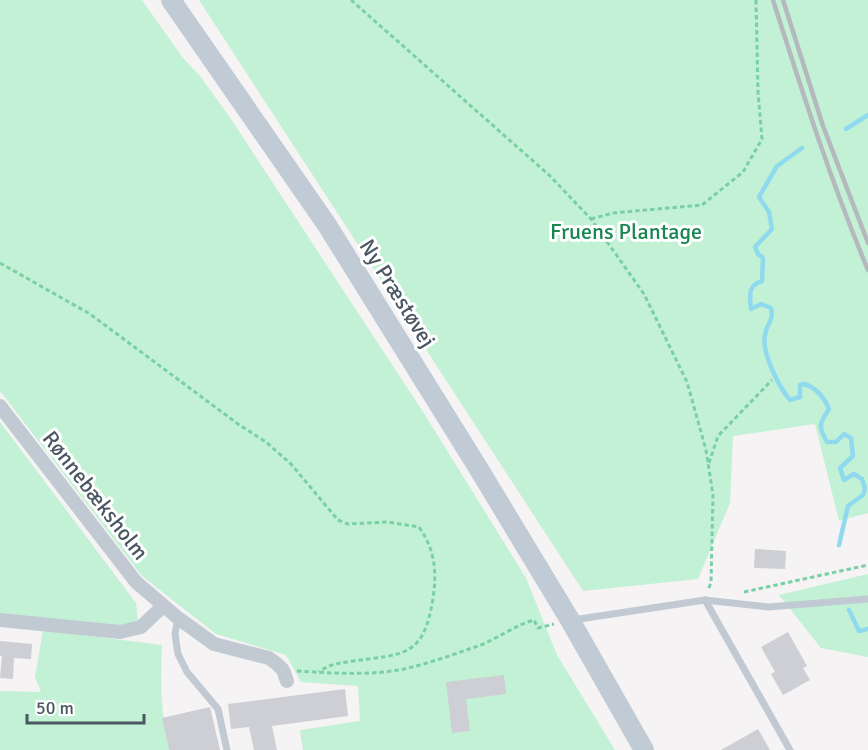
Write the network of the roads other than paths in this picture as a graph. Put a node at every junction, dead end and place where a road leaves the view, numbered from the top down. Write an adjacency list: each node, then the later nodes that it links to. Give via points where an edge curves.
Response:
1 (171, 0): 8 (street, Ny Præstøvej, via 327,225)
2 (0, 405): 5 (street, Rønnebæksholm, via 136,582)
3 (868, 599): 4 (lane, via 768,607)
4 (705, 600): 8 (lane); 12 (lane)
5 (163, 606): 6 (street, Rønnebæksholm); 7 (street, via 141,627 128,632)
6 (178, 618): 9 (street, Rønnebæksholm, via 214,644 268,658); 10 (lane, via 178,654 187,672 218,709)
7 (0, 620)
8 (570, 620): 11 (street, Ny Præstøvej)
9 (285, 675)
10 (227, 750)
11 (644, 750)
12 (790, 750)

